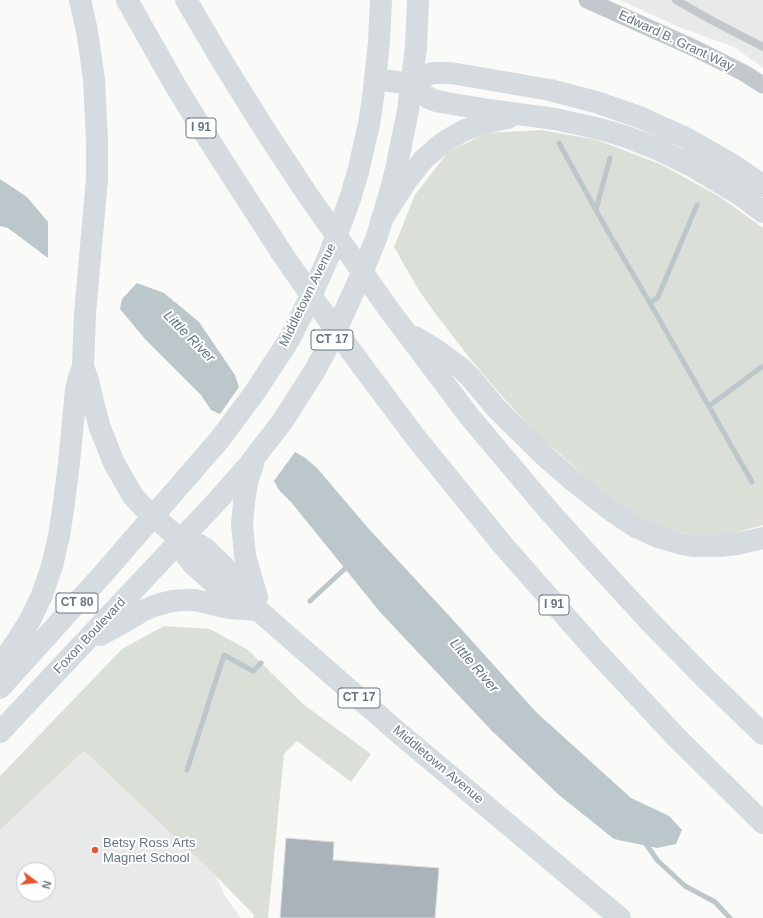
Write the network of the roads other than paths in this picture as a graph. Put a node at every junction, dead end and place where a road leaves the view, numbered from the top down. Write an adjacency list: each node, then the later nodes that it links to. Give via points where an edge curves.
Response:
1 (80, 0): 18 (main road, via 92,61 97,141 97,179)
2 (127, 0): 29 (main road, I 91, via 207,137 281,252 416,438 564,616 672,733)
3 (186, 0): 17 (main road, via 264,130 306,194)
4 (382, 0): 10 (main road, Middletown Avenue / CT 17)
5 (418, 0): 11 (main road, CT 17)
6 (586, 0): 8 (street, Edward B. Grant Way)
7 (676, 0): 9 (lane)
8 (607, 4): 12 (street, Edward B. Grant Way)
9 (763, 47)
10 (375, 79): 11 (main road); 20 (main road, Middletown Avenue / CT 17, via 364,149 350,199 330,253 303,312 279,356 236,419 195,470)
11 (412, 84): 13 (main road, via 433,100); 14 (main road, via 433,73 451,73 550,90 596,102 639,117 686,138 734,165); 16 (main road, CT 17, via 402,144)
12 (763, 84)
13 (535, 116): 15 (main road, via 600,129 654,148 707,175); 16 (main road, via 484,123 447,140 416,169)
14 (763, 186)
15 (763, 212)
16 (382, 219): 19 (main road, CT 17, via 356,289 324,355 293,406)
17 (405, 331): 21 (main road, via 438,350 462,369 535,447 626,521 658,537 693,546 731,545); 28 (main road, via 469,416 549,511 653,625)
18 (83, 367): 20 (main road, via 100,428 114,463 133,496); 25 (main road, via 76,390 64,503 52,566 30,620)
19 (260, 450): 22 (main road, CT 80); 23 (main road, via 247,482 242,525 245,556 256,592)
20 (153, 516): 22 (main road, Middletown Avenue); 26 (main road, CT 80)
21 (763, 538)
22 (180, 540): 23 (main road, Middletown Avenue, via 196,543 206,549 249,591); 24 (main road, Foxon Boulevard / CT 80)
23 (258, 610): 24 (main road, via 229,608 195,600 172,601 144,610); 30 (main road, Middletown Avenue / CT 17, via 400,734)
24 (87, 640): 27 (main road, Foxon Boulevard / CT 80)
25 (0, 665)
26 (0, 688)
27 (0, 732)
28 (763, 734)
29 (763, 823)
30 (620, 918)

